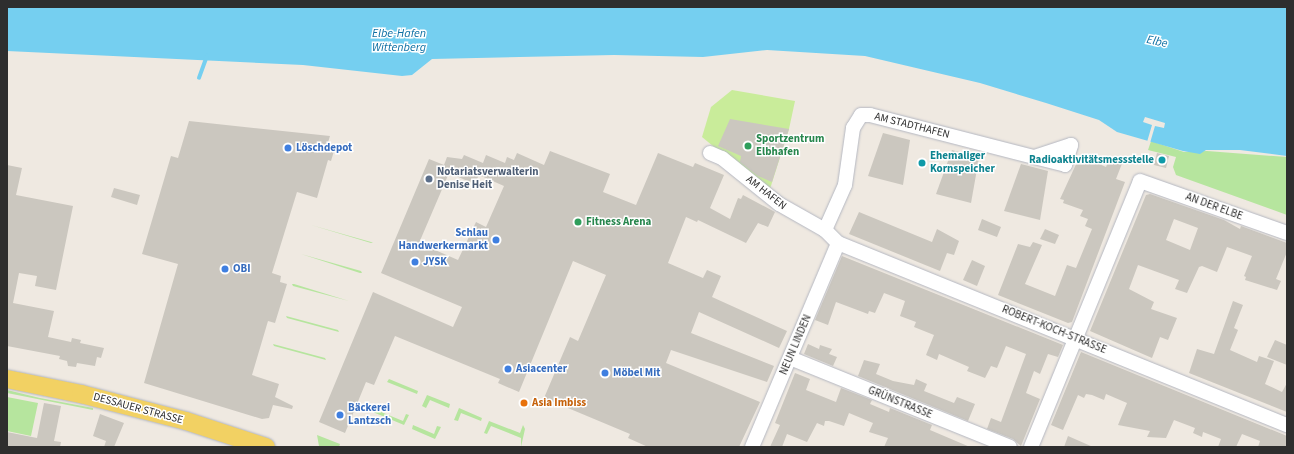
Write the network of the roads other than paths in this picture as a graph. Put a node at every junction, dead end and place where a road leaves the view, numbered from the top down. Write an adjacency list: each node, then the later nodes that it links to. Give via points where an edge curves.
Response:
1 (710, 153): 3 (street, AM HAFEN, via 731,164 778,204)
2 (1034, 157): 3 (street, AM STADTHAFEN, via 870,115 861,115 853,128 845,185)
3 (825, 230): 5 (street, ROBERT-KOCH-STRASSE)
4 (1287, 233): 6 (street, AN DER ELBE, via 1140,181)
5 (838, 243): 6 (street, ROBERT-KOCH-STRASSE); 7 (street, NEUN LINDEN)
6 (1075, 339): 9 (street, ROBERT-KOCH-STRASSE); 13 (street)
7 (790, 358): 11 (street, NEUN LINDEN); 12 (street, GRÜNSTRASSE)
8 (7, 379): 10 (main road, DESSAUER STRASSE, via 81,394 171,417)
9 (1287, 425)
10 (266, 447)
11 (752, 447)
12 (1010, 447)
13 (1031, 447)

